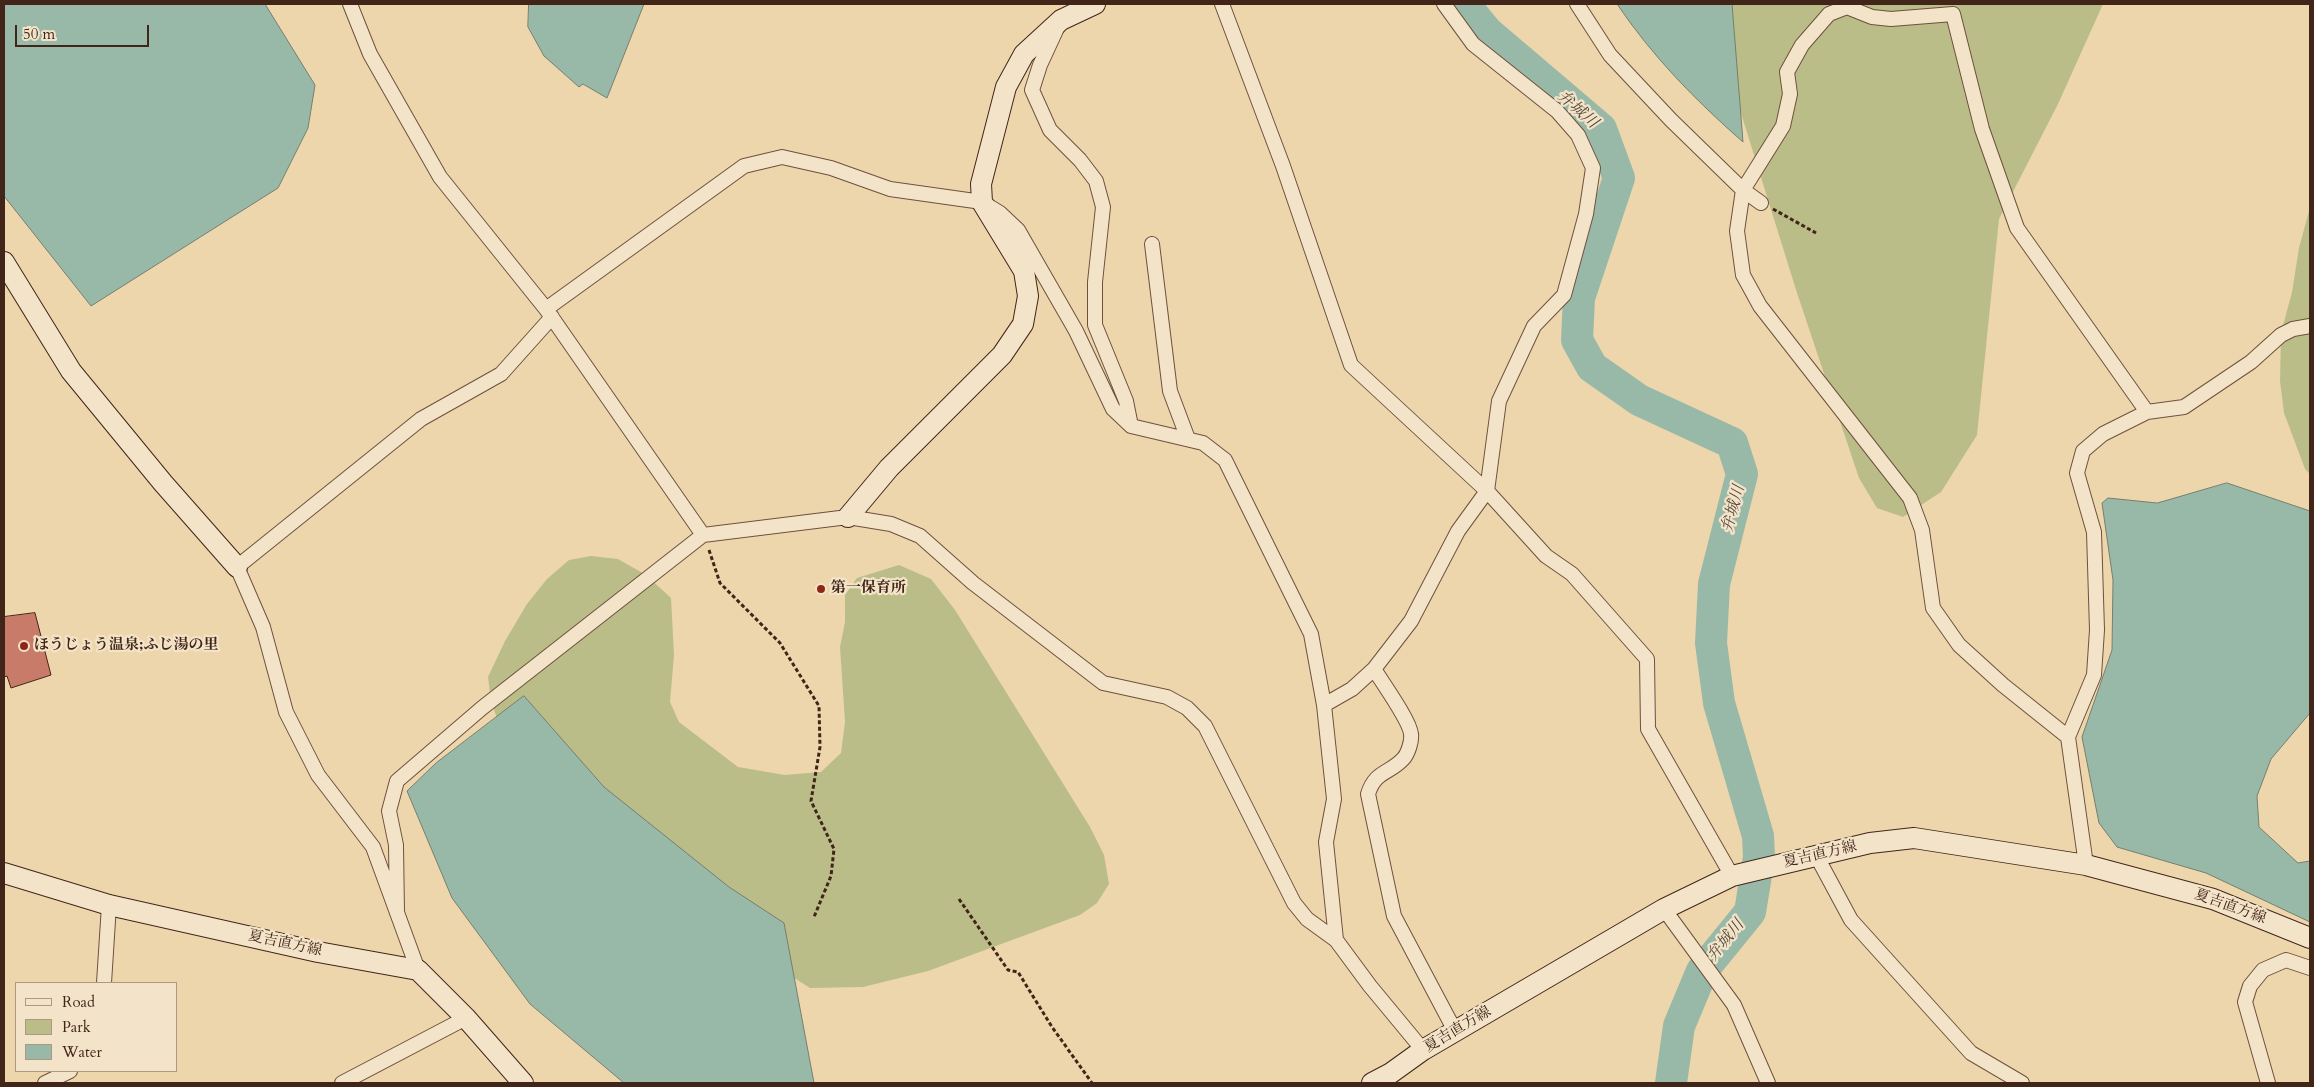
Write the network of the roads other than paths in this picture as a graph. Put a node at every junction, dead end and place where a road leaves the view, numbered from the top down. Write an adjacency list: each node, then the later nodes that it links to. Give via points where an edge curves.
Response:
1 (350, 4): 13 (street, via 370,54 440,176)
2 (1222, 4): 18 (street, via 1283,166 1351,365)
3 (1444, 4): 18 (street, via 1473,44 1557,111 1578,135 1593,168 1586,214 1564,295 1534,326 1499,401)
4 (1577, 4): 8 (street, via 1610,56)
5 (1088, 5): 7 (main road)
6 (1952, 9): 8 (street, via 1891,19 1872,17 1847,7 1829,14 1802,45 1788,72 1790,94 1783,126); 15 (street, via 1982,130 2017,228)
7 (1061, 20): 9 (main road, via 1024,54 1006,87 981,184); 16 (street, via 1040,64 1032,90 1050,130 1096,181 1104,207 1095,325 1126,401)
8 (1743, 190): 10 (street); 24 (street, via 1737,231 1743,275 1760,306 1910,498 1922,530 1933,608 1959,645)
9 (982, 202): 13 (street, via 890,189 831,168 782,157 744,166); 16 (street, via 1018,230 1076,331 1113,409); 19 (main road, via 1024,271 1028,296 1023,324 1002,355 889,468)
10 (1762, 203)
11 (1152, 244): 17 (street, via 1170,391)
12 (4, 262): 21 (main road, via 71,371)
13 (549, 313): 20 (street); 21 (street, via 501,374 421,419)
14 (2310, 326): 15 (street, via 2281,335 2251,362 2184,407)
15 (2147, 412): 24 (street, via 2103,434 2082,451 2077,474 2094,532 2097,630 2094,675)
16 (1131, 426): 17 (street)
17 (1188, 439): 23 (street, via 1203,443 1224,460 1311,634)
18 (1487, 491): 22 (street, via 1458,531 1411,621); 28 (street, via 1546,556 1572,574 1647,659 1648,730)
19 (848, 517): 20 (street); 33 (street, via 891,524 920,536 974,584 1103,683 1167,697 1187,708 1205,726 1294,903 1307,919)
20 (704, 535): 31 (street, via 482,708 397,781 389,811 396,844)
21 (237, 567): 31 (street, via 263,627 286,712 318,775 373,847)
22 (1374, 669): 23 (street, via 1352,689); 38 (street, via 1412,733 1403,760 1382,772 1368,794 1394,916)
23 (1324, 705): 33 (street, via 1334,798 1326,842)
24 (2068, 737): 26 (street)
25 (1816, 855): 26 (main road, 夏吉直方線, via 1870,843 1914,838); 28 (main road, 夏吉直方線); 47 (street, via 1851,920 1971,1053)
26 (2086, 865): 32 (main road, 夏吉直方線, via 2214,899)
27 (4, 874): 29 (main road, 夏吉直方線)
28 (1732, 876): 30 (main road, 夏吉直方線)
29 (109, 905): 35 (main road, 夏吉直方線, via 318,952); 36 (street)
30 (1664, 909): 38 (main road, 夏吉直方線); 46 (street, via 1734,1005)
31 (397, 913): 35 (street)
32 (2310, 938)
33 (1336, 940): 39 (street)
34 (2310, 968): 48 (street, via 2286,960 2263,970 2250,986 2245,1002)
35 (418, 970): 37 (main road)
36 (104, 982)
37 (466, 1018): 43 (street); 44 (main road)
38 (1455, 1031): 39 (main road, 夏吉直方線)
39 (1423, 1050): 41 (main road, 夏吉直方線)
40 (68, 1072): 42 (street)
41 (1394, 1078): 45 (main road, 夏吉直方線)
42 (45, 1083)
43 (342, 1083)
44 (523, 1083)
45 (1372, 1083)
46 (1768, 1083)
47 (2022, 1083)
48 (2268, 1083)

